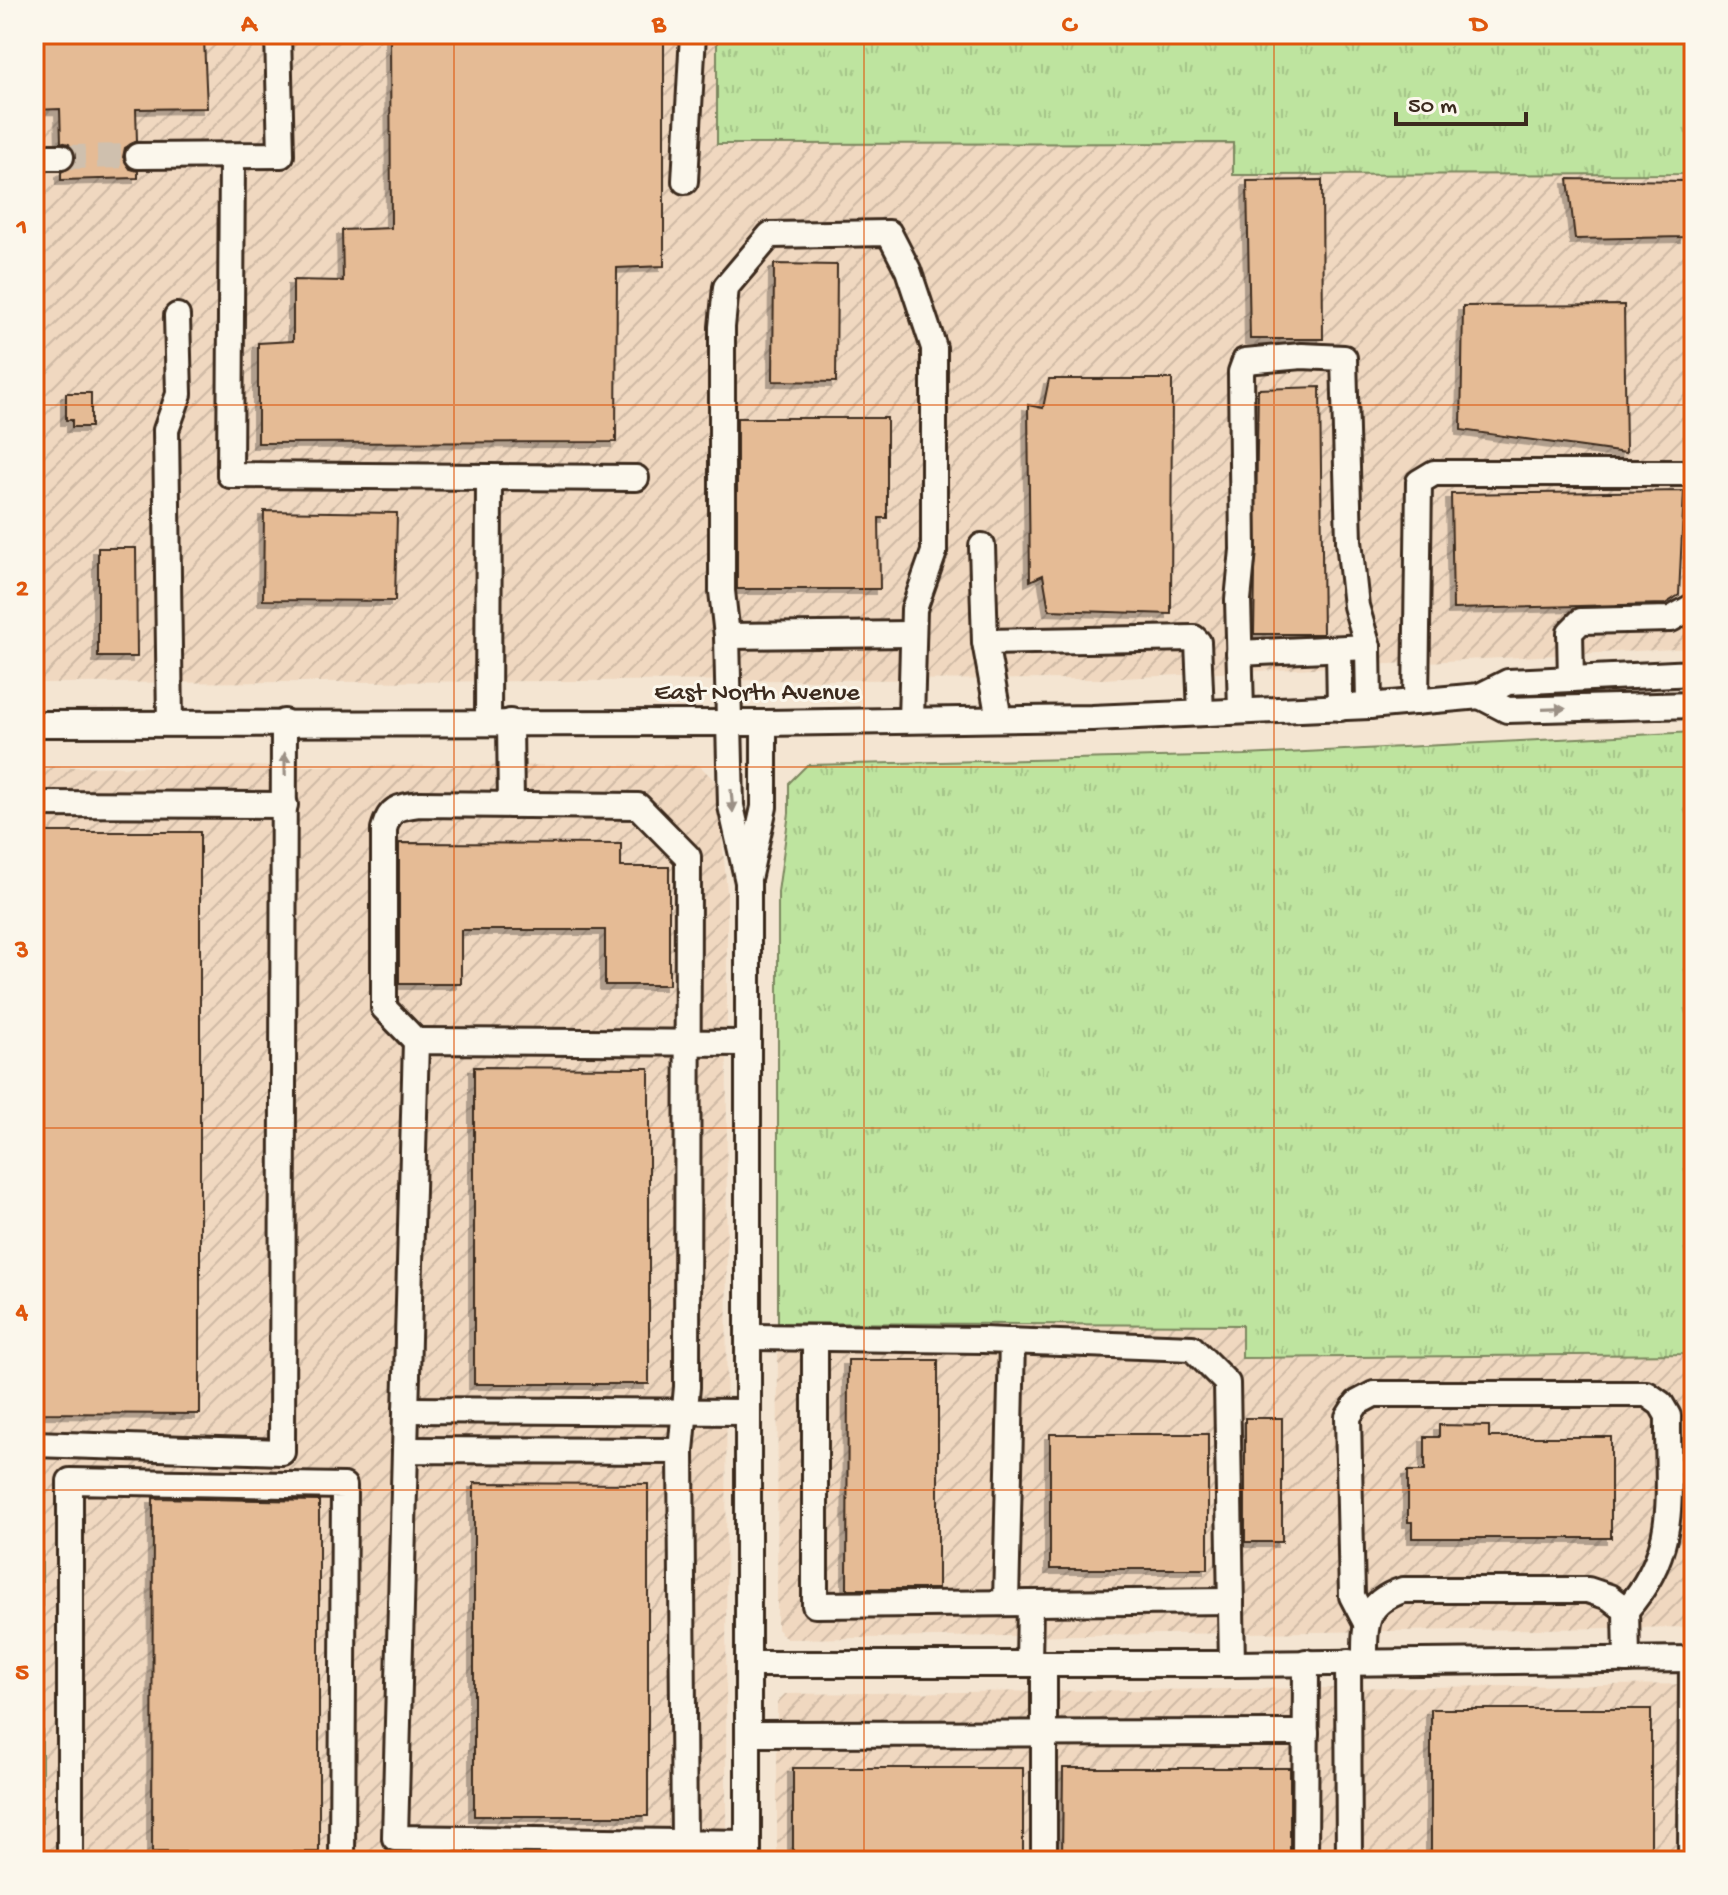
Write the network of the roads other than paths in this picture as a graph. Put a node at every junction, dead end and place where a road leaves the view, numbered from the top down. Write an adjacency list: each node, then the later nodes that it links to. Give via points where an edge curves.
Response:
1 (278, 34): 4 (street, via 281,155)
2 (693, 34): 7 (street)
3 (138, 156): 4 (street)
4 (232, 156): 10 (street, via 230,475)
5 (34, 157): 6 (street)
6 (61, 157)
7 (685, 181)
8 (177, 316): 33 (street, via 179,394 166,430)
9 (1694, 473): 23 (street, via 1434,473 1419,482)
10 (489, 478): 11 (street); 32 (street)
11 (636, 478)
12 (982, 546): 16 (street)
13 (1694, 606): 21 (street, via 1671,619 1581,621 1570,632)
14 (912, 634): 15 (street); 15 (street, via 914,609 934,552 934,348 908,270 889,233 770,235 726,287 722,544); 30 (street)
15 (727, 636): 34 (street)
16 (985, 642): 28 (street, via 1194,638 1201,665); 29 (street)
17 (1368, 647): 18 (street); 19 (street, via 1356,606 1349,541 1344,358 1302,356 1245,361 1241,372); 25 (street)
18 (1339, 649): 19 (street); 26 (street)
19 (1239, 653): 27 (street)
20 (1694, 673): 21 (street, East North Avenue)
21 (1571, 679): 22 (street, East North Avenue, via 1508,682)
22 (1480, 696): 23 (street, East North Avenue); 24 (street, East North Avenue, one-way to 24, via 1507,710)
23 (1416, 702): 25 (street, East North Avenue)
24 (1694, 705)
25 (1369, 706): 26 (street, East North Avenue)
26 (1340, 708): 27 (street, East North Avenue)
27 (1241, 711): 28 (street, East North Avenue)
28 (1201, 713): 29 (street, East North Avenue)
29 (999, 719): 30 (street, East North Avenue)
30 (911, 720): 35 (street, East North Avenue)
31 (284, 722): 32 (street, East North Avenue); 33 (street, East North Avenue); 38 (street, one-way to 31)
32 (499, 722): 34 (street, East North Avenue); 39 (street)
33 (170, 723): 36 (street, East North Avenue)
34 (729, 723): 35 (street, East North Avenue); 40 (street, one-way to 40, via 731,806)
35 (764, 723): 40 (street, via 764,807)
36 (34, 724)
37 (34, 804): 38 (street)
38 (285, 805): 50 (street, via 282,1452)
39 (511, 805): 41 (street, via 419,804 395,808 387,819 384,1008); 42 (street, via 638,806 688,857)
40 (748, 882): 43 (street)
41 (416, 1041): 42 (street); 47 (street)
42 (688, 1043): 43 (street); 48 (street)
43 (748, 1043): 44 (street)
44 (748, 1337): 45 (street); 49 (street)
45 (815, 1339): 46 (street); 54 (street, via 815,1605)
46 (1012, 1341): 53 (street, via 1192,1348 1216,1369 1227,1383); 54 (street)
47 (406, 1410): 48 (street); 51 (street)
48 (683, 1412): 49 (street); 52 (street)
49 (748, 1412): 61 (street)
50 (34, 1444)
51 (405, 1450): 52 (street); 67 (street)
52 (681, 1451): 68 (street)
53 (1231, 1601): 54 (street); 63 (street)
54 (1018, 1603): 62 (street)
55 (1626, 1610): 56 (street, via 1588,1590 1403,1590 1384,1597); 56 (street, via 1647,1586 1667,1537 1668,1416 1661,1404 1647,1394 1374,1394 1357,1403 1348,1417 1352,1596); 58 (street)
56 (1365, 1621): 60 (street)
57 (1693, 1659): 58 (street); 75 (street)
58 (1627, 1660): 60 (street)
59 (1306, 1662): 60 (street); 63 (street); 65 (street)
60 (1356, 1662): 74 (street)
61 (748, 1664): 62 (street); 66 (street)
62 (1037, 1664): 63 (street); 64 (street)
63 (1232, 1664)
64 (1044, 1732): 65 (street); 66 (street); 72 (street)
65 (1306, 1733): 73 (street)
66 (748, 1734): 69 (street)
67 (395, 1850): 68 (street)
68 (684, 1852): 69 (street)
69 (748, 1852)
70 (70, 1861): 71 (street, via 70,1481 344,1486)
71 (342, 1861)
72 (1044, 1861)
73 (1305, 1861)
74 (1349, 1861)
75 (1691, 1861)

